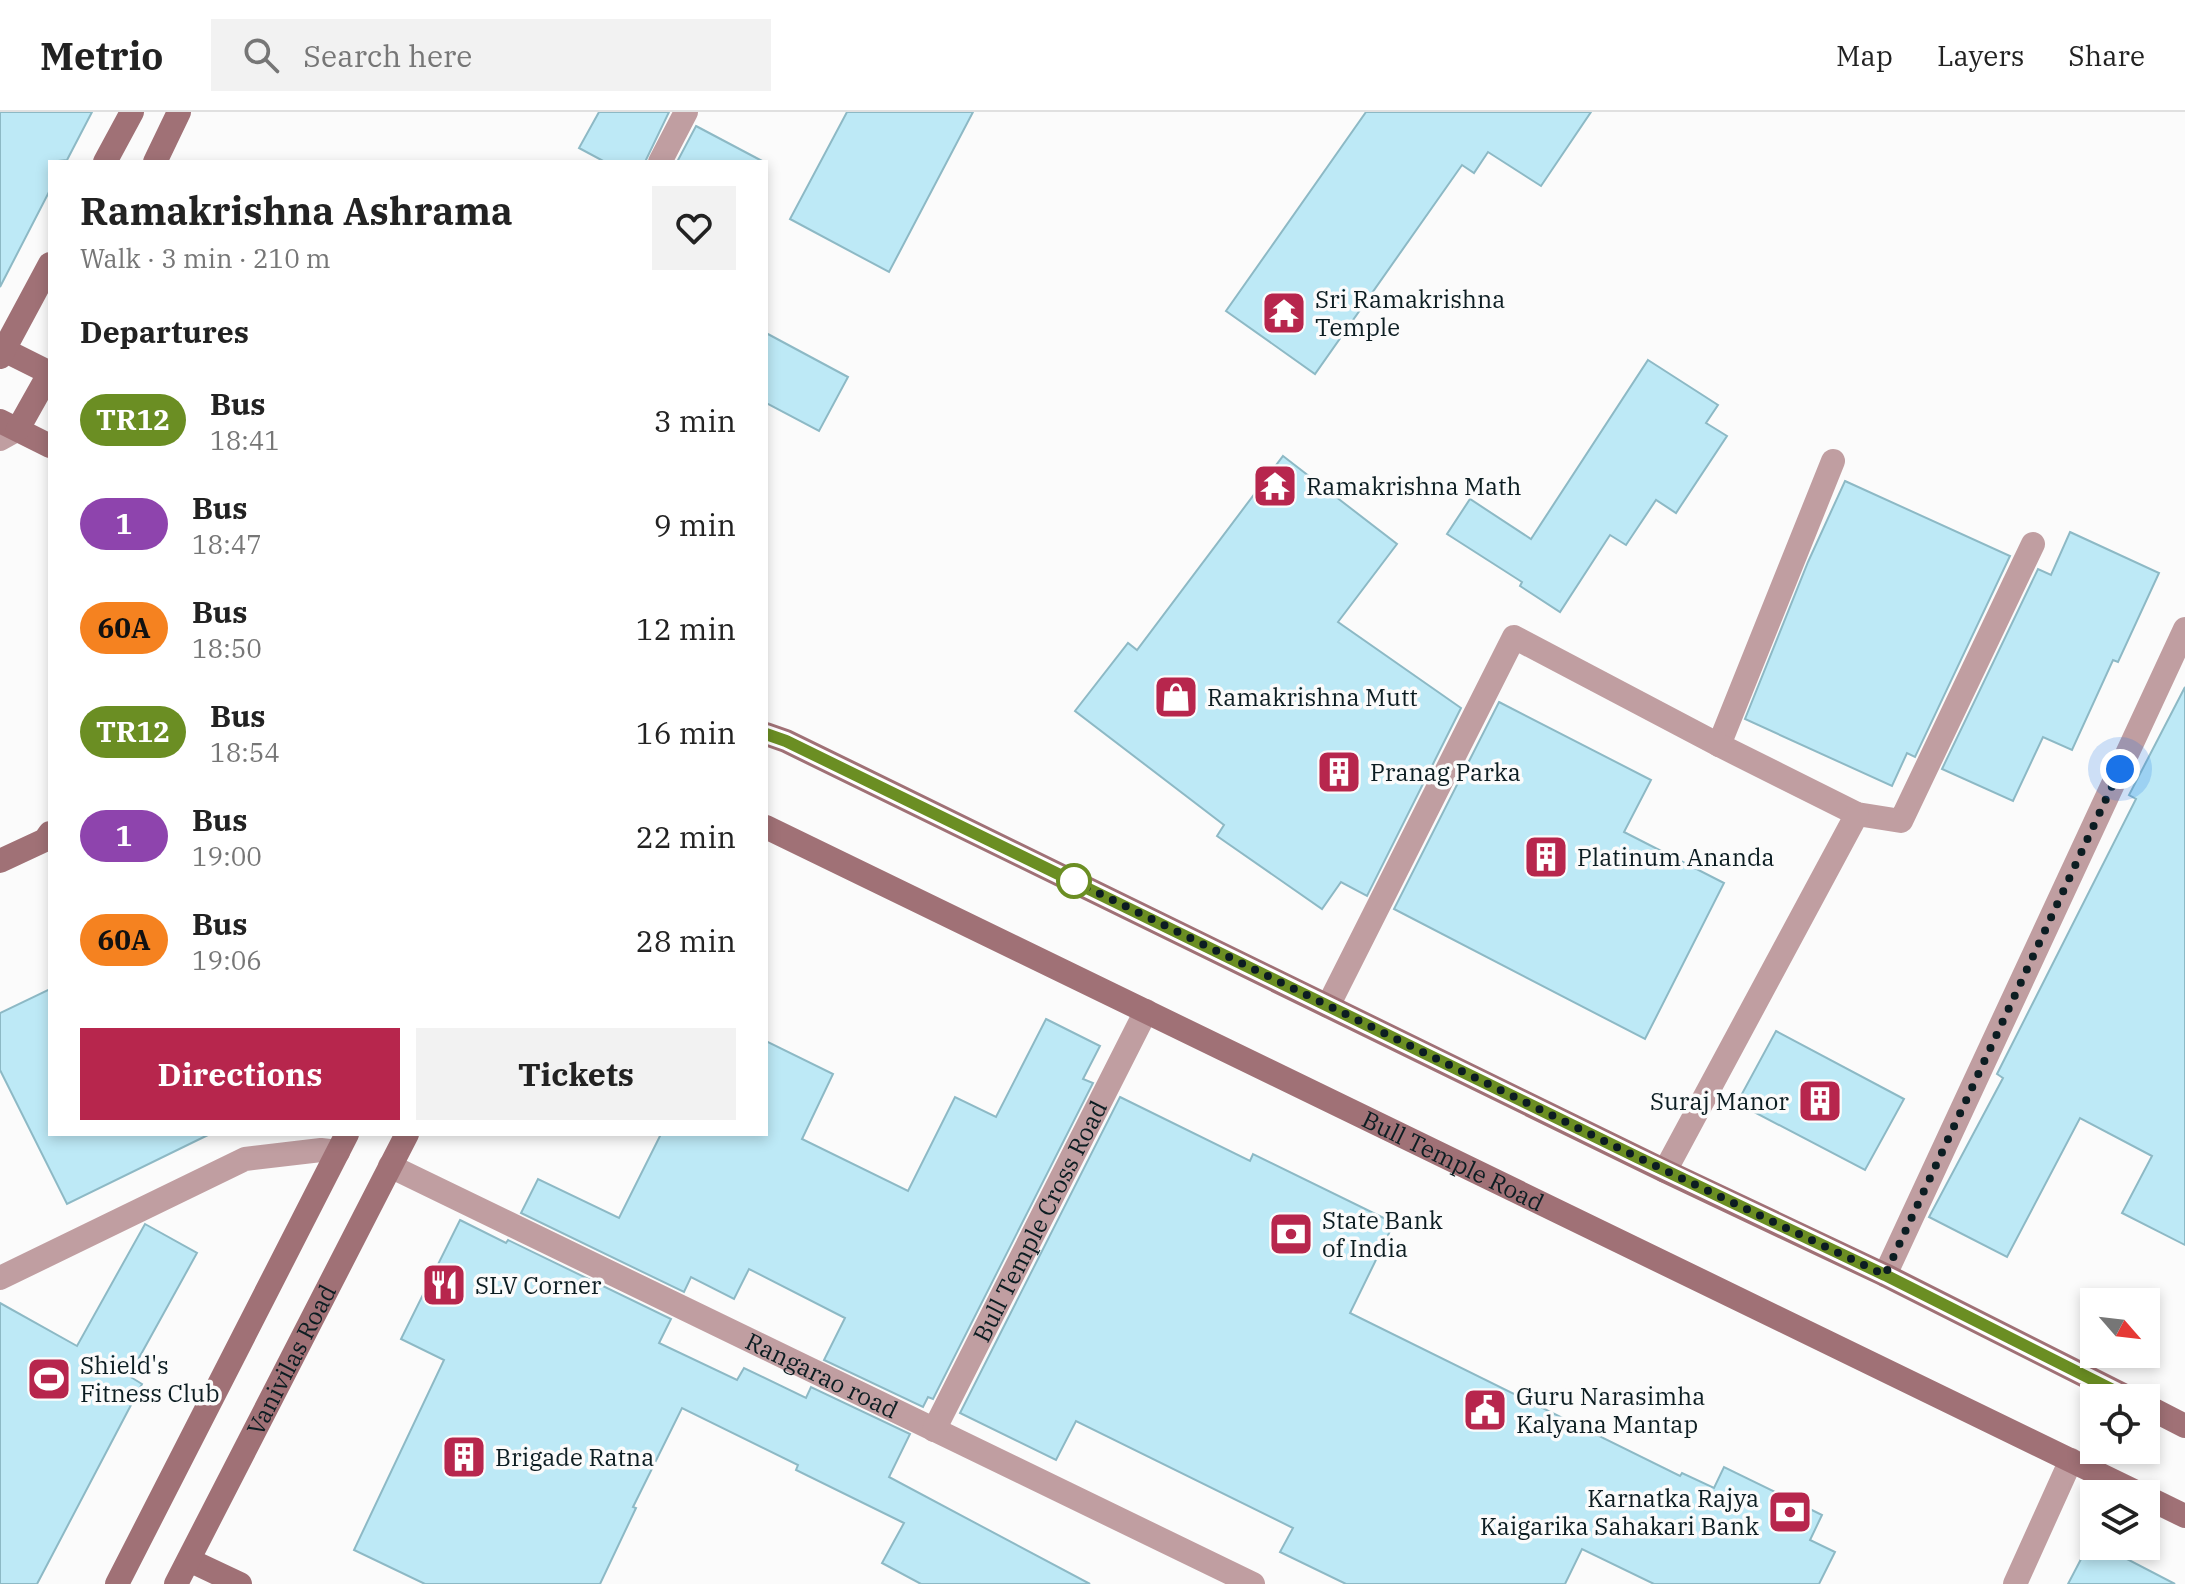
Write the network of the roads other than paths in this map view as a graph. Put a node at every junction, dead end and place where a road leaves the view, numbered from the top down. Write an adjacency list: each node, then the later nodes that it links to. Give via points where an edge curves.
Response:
1 (132, 112): 4 (main road)
2 (179, 112): 5 (main road)
3 (686, 112): 6 (street)
4 (106, 160)
5 (156, 160)
6 (661, 160)
7 (48, 268): 8 (main road)
8 (1, 352): 9 (main road)
9 (48, 372)
10 (48, 376): 11 (main road)
11 (6, 430): 12 (main road)
12 (48, 445)
13 (1833, 461): 17 (street)
14 (2033, 544): 18 (street, via 1901,821)
15 (2185, 629): 28 (street)
16 (768, 735): 22 (main road)
17 (1719, 745): 18 (street); 22 (street, via 1514,637)
18 (1857, 814): 27 (street)
19 (768, 828): 23 (main road, Bull Temple Road)
20 (48, 838): 21 (main road)
21 (0, 861)
22 (1328, 1006): 27 (main road)
23 (1146, 1011): 33 (street, Bull Temple Cross Road); 34 (main road, Bull Temple Road)
24 (406, 1136): 26 (main road, Vanivilas Road)
25 (343, 1143): 29 (street, via 245,1159); 39 (main road)
26 (390, 1166): 33 (street, Rangarao road); 38 (main road, Vanivilas Road)
27 (1665, 1171): 28 (main road)
28 (1885, 1275): 30 (main road)
29 (0, 1278)
30 (2101, 1384)
31 (2160, 1413): 32 (main road)
32 (2185, 1426)
33 (934, 1430): 42 (street, Rangarao road)
34 (2071, 1460): 35 (main road, Bull Temple Road); 43 (street)
35 (2112, 1480)
36 (2160, 1504): 37 (main road)
37 (2185, 1516)
38 (189, 1560): 40 (main road, Vanivilas Road); 41 (main road)
39 (117, 1584)
40 (176, 1584)
41 (240, 1584)
42 (1253, 1584)
43 (2015, 1584)

